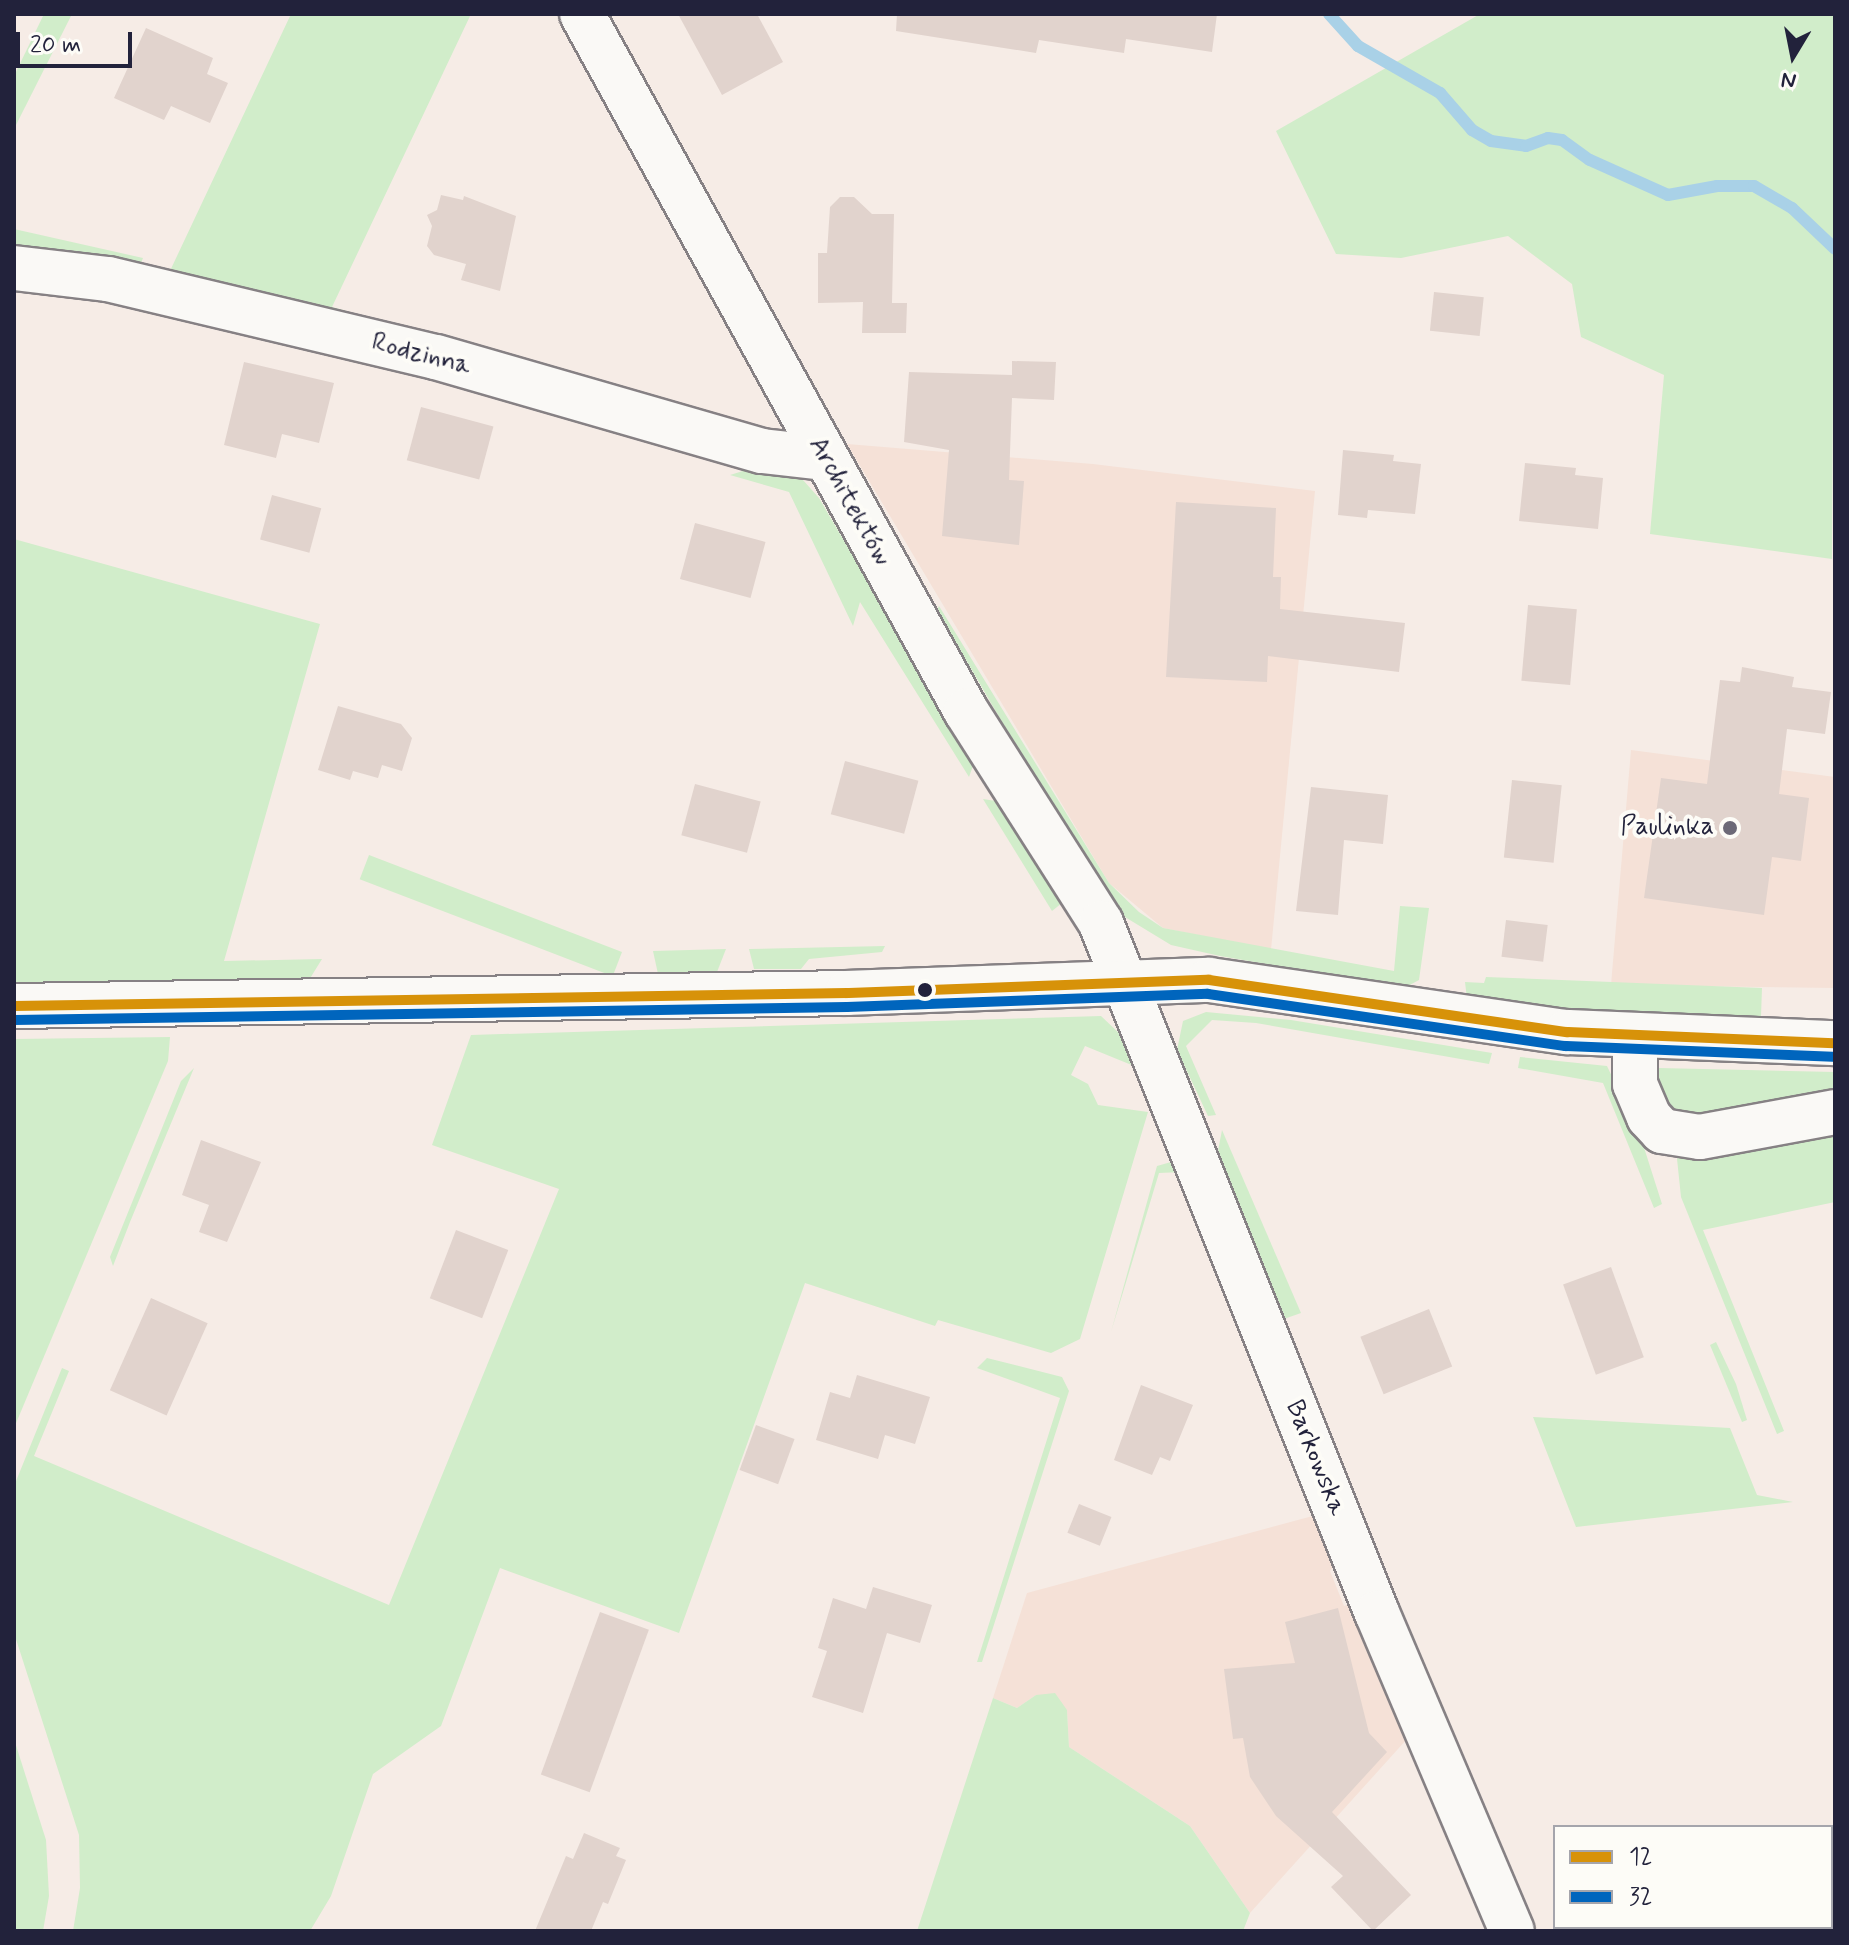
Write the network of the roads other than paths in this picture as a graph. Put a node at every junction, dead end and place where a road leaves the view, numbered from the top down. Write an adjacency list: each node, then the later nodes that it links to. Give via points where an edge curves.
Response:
1 (582, 14): 3 (street, Architektów)
2 (14, 268): 3 (street, Rodzinna, via 108,279 436,357 762,451)
3 (824, 458): 4 (street, Architektów, via 966,711 1101,923)
4 (1126, 983): 5 (street); 6 (street, via 1241,983 1505,1024); 9 (street, Barkowska, via 1377,1613)
5 (14, 1006)
6 (1635, 1038): 7 (street); 8 (street, via 1635,1084 1649,1117 1662,1131 1700,1137)
7 (1835, 1043)
8 (1835, 1112)
9 (1512, 1931)

